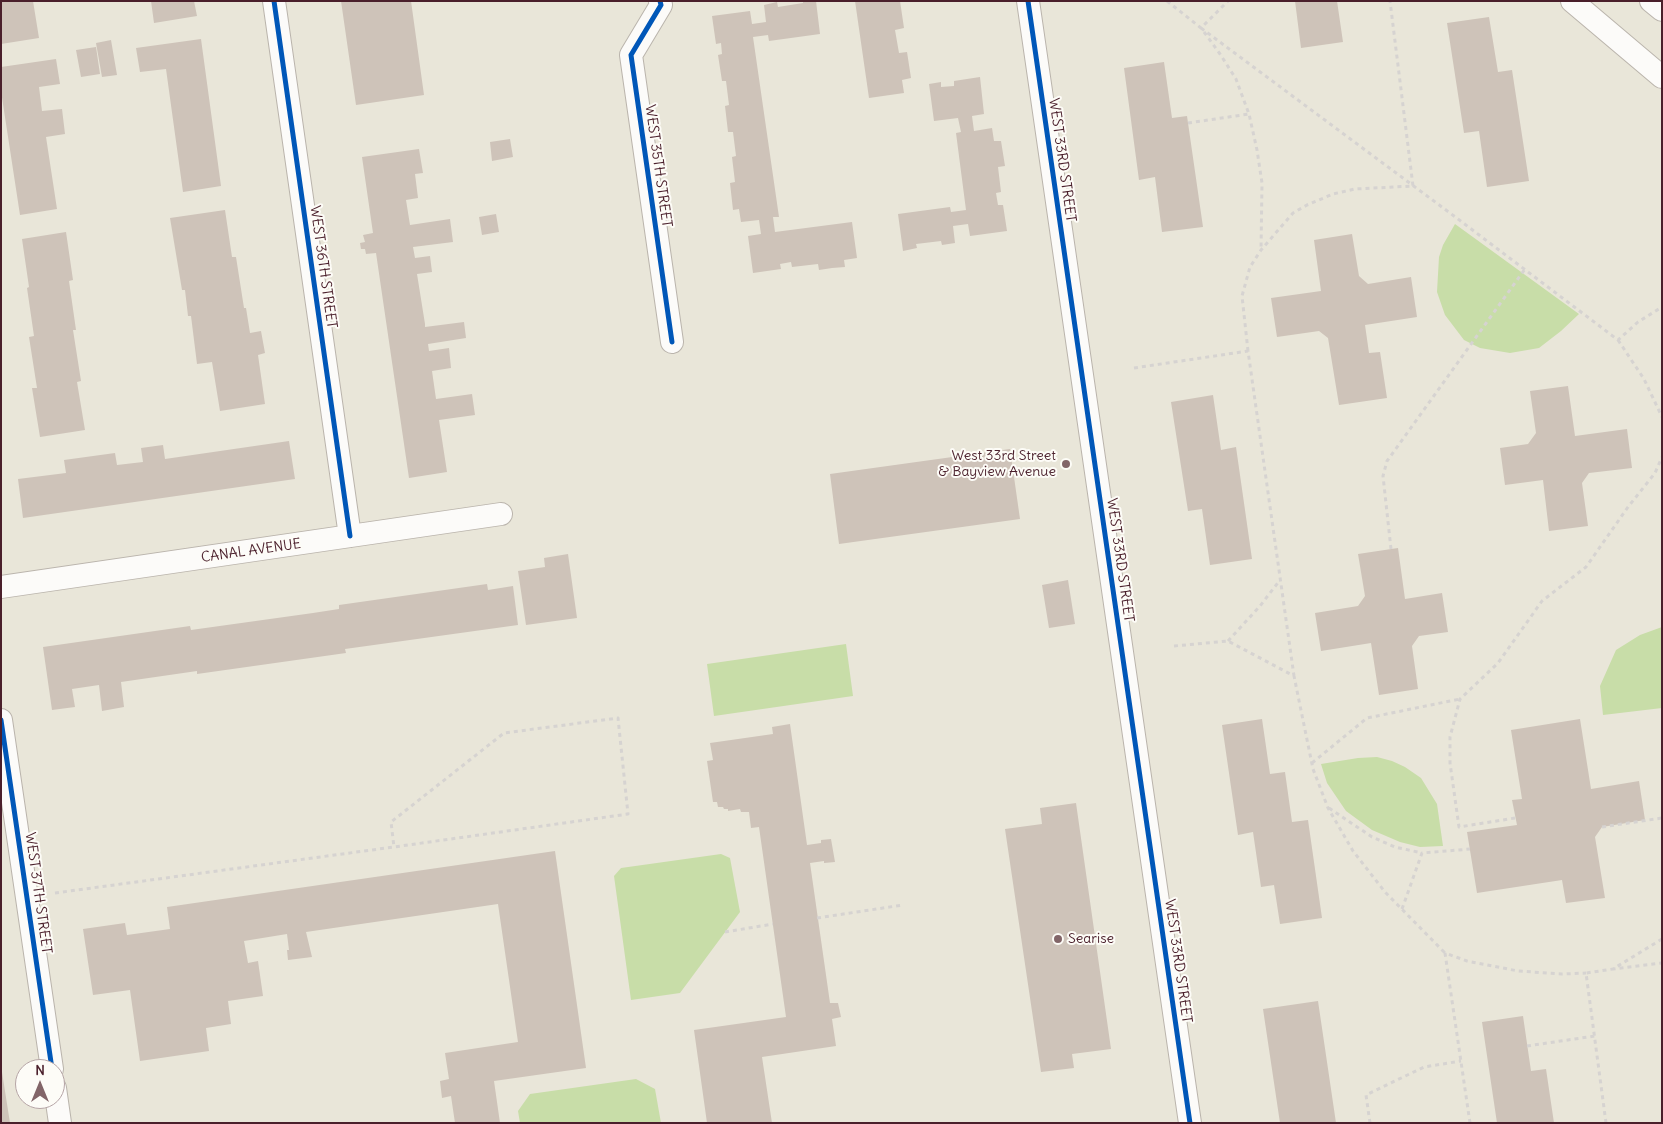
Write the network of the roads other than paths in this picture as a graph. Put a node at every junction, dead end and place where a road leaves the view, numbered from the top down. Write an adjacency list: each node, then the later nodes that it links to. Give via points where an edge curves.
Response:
1 (274, 1): 10 (street, WEST 36TH STREET)
2 (660, 1): 8 (street, WEST 35TH STREET, via 661,5 631,55)
3 (1028, 1): 16 (street, WEST 33RD STREET)
4 (1572, 1): 7 (street)
5 (1651, 1): 6 (street)
6 (1662, 10)
7 (1662, 77)
8 (672, 342)
9 (501, 514): 10 (street, CANAL AVENUE)
10 (350, 536): 11 (street, CANAL AVENUE)
11 (1, 587)
12 (1, 720): 13 (street, WEST 37TH STREET)
13 (51, 1059)
14 (58, 1109): 15 (street)
15 (60, 1123)
16 (1190, 1123)

